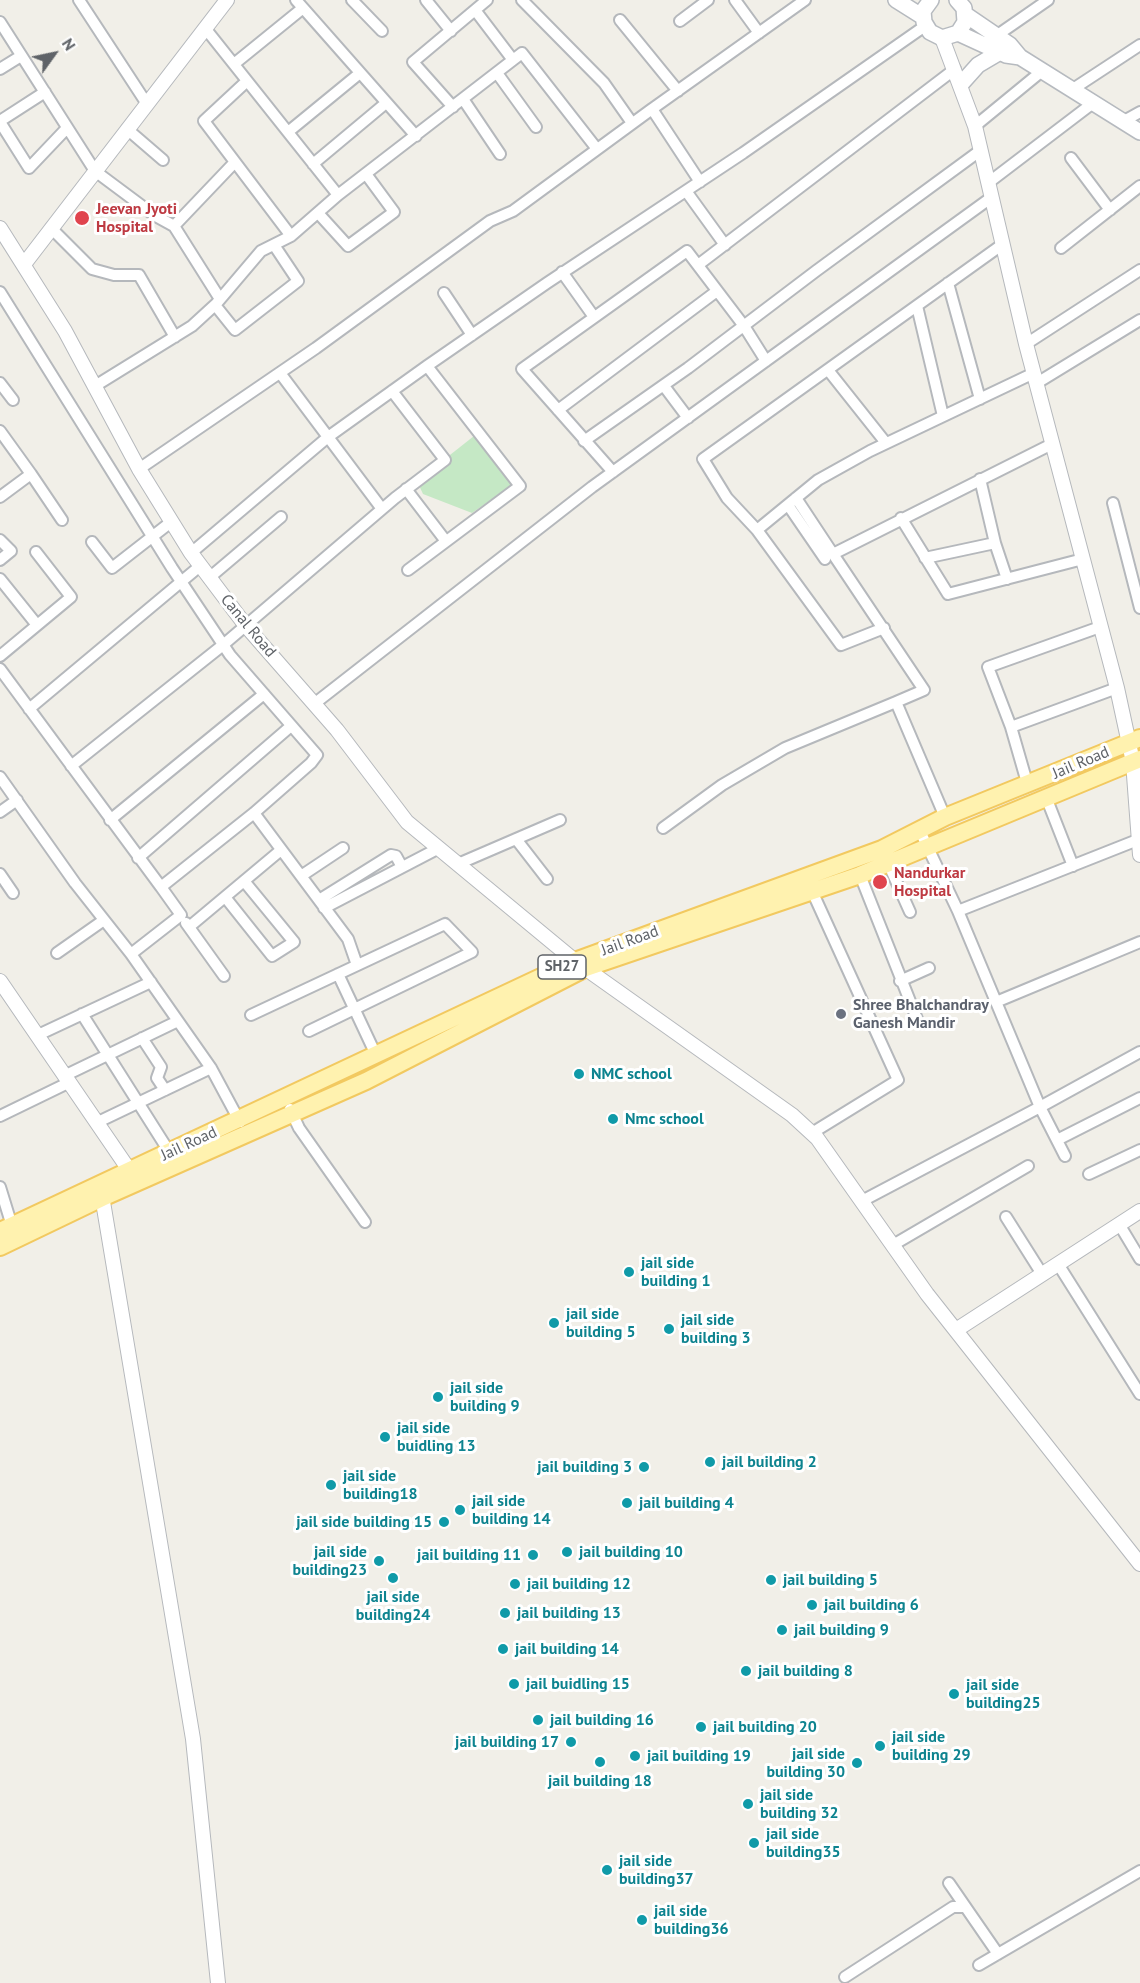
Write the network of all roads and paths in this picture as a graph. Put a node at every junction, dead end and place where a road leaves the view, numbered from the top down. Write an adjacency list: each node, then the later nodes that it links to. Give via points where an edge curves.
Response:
1 (79, 0): 46 (street)
2 (227, 0): 21 (street)
3 (426, 0): 23 (street)
4 (487, 0): 15 (street)
5 (522, 0): 52 (street, via 604,83)
6 (708, 0): 18 (street)
7 (735, 0): 24 (street)
8 (805, 0): 24 (street)
9 (896, 0): 20 (main road)
10 (931, 0): 20 (main road)
11 (957, 0): 16 (main road)
12 (1048, 0): 26 (street)
13 (359, 2): 22 (street)
14 (299, 4): 33 (street); 36 (street)
15 (475, 10): 23 (street); 32 (street)
16 (966, 15): 25 (main road); 26 (main road)
17 (620, 20): 41 (street)
18 (680, 21)
19 (0, 22): 30 (street)
20 (924, 22): 27 (main road); 69 (street)
21 (205, 28): 33 (street); 46 (street)
22 (382, 31)
23 (451, 31): 47 (street, via 413,63)
24 (759, 33): 41 (street)
25 (958, 33): 27 (main road); 29 (main road)
26 (996, 36): 31 (main road)
27 (942, 38): 38 (street)
28 (1140, 45): 40 (street)
29 (1000, 52): 31 (main road); 38 (main road)
30 (21, 56): 34 (street); 42 (street)
31 (1020, 57): 35 (main road)
32 (513, 60): 37 (street); 60 (street, via 522,53)
33 (234, 64): 39 (street)
34 (0, 69)
35 (1042, 71): 40 (main road); 53 (street)
36 (360, 73): 44 (street); 57 (street)
37 (497, 73): 43 (street); 54 (street)
38 (958, 76): 53 (street); 83 (street)
39 (247, 81): 57 (street); 65 (street, via 204,122)
40 (1073, 89): 45 (main road)
41 (678, 91): 48 (street)
42 (45, 92): 50 (street); 55 (street)
43 (463, 99): 47 (street); 62 (street)
44 (386, 103): 59 (street); 66 (street)
45 (1093, 103): 51 (main road); 70 (street)
46 (147, 104): 56 (street)
47 (453, 107): 59 (street)
48 (652, 109): 52 (street); 69 (street)
49 (1140, 112): 51 (street)
50 (0, 121): 55 (street, via 29,168)
51 (1122, 122): 58 (main road)
52 (632, 123): 60 (street)
53 (975, 126): 61 (street)
54 (536, 127)
55 (67, 128): 67 (street)
56 (128, 129): 64 (street); 67 (street)
57 (288, 132): 66 (street)
58 (1140, 132)
59 (416, 136): 68 (street)
60 (597, 149): 104 (street)
61 (981, 150): 70 (street); 97 (street)
62 (500, 154)
63 (1071, 158): 75 (street)
64 (163, 160)
65 (235, 162): 77 (street); 80 (street)
66 (313, 164): 73 (street)
67 (95, 171): 77 (street); 79 (street)
68 (366, 174): 73 (street); 76 (street, via 394,212 348,246)
69 (700, 182): 72 (street)
70 (988, 183): 74 (street)
71 (1140, 186): 75 (street)
72 (686, 191): 83 (street); 88 (street)
73 (338, 195): 76 (street)
74 (992, 197): 82 (street); 101 (street)
75 (1110, 210): 84 (street)
76 (318, 213): 80 (street)
77 (174, 226): 93 (street)
78 (0, 228): 85 (street, Canal Road)
79 (51, 228): 85 (street); 99 (street, via 92,269 114,275 139,275)
80 (291, 236): 81 (street)
81 (274, 244): 93 (street, via 249,262); 93 (street, via 298,281 235,330)
82 (1003, 244): 89 (street); 100 (street)
83 (725, 245): 86 (street)
84 (1061, 248)
85 (25, 263): 107 (street, Canal Road)
86 (698, 265): 90 (street); 95 (street, via 687,251)
87 (1140, 270): 100 (street)
88 (562, 272): 95 (street); 98 (street)
89 (948, 283): 94 (street); 110 (street)
90 (717, 291): 97 (street); 112 (street)
91 (0, 292): 134 (street)
92 (444, 293): 98 (street)
93 (217, 302): 99 (street)
94 (917, 306): 103 (street); 113 (street)
95 (594, 317): 112 (street, via 522,369)
96 (1140, 320): 105 (street)
97 (744, 326): 101 (street); 108 (street)
98 (472, 334): 102 (street)
99 (175, 337): 107 (street)
100 (1026, 344): 105 (street)
101 (766, 361): 114 (street)
102 (427, 366): 109 (street); 136 (street, via 520,486)
103 (828, 369): 118 (street); 133 (street, via 703,459 727,498)
104 (280, 373): 116 (street); 120 (street)
105 (1035, 378): 110 (street); 119 (street)
106 (0, 383): 111 (street)
107 (95, 386): 120 (street, Canal Road)
108 (664, 386): 114 (street); 117 (street)
109 (392, 391): 116 (street); 124 (street, via 445,460)
110 (980, 399): 113 (street)
111 (13, 400)
112 (558, 410): 117 (street)
113 (943, 416): 118 (street)
114 (688, 418): 121 (street)
115 (0, 431): 122 (street)
116 (328, 437): 128 (street); 140 (street)
117 (585, 441): 121 (street)
118 (886, 443): 126 (street, via 818,480)
119 (1053, 444): 123 (street); 143 (street)
120 (139, 469): 132 (street, Canal Road)
121 (613, 472): 162 (street)
122 (31, 474): 125 (street); 131 (street)
123 (980, 479): 130 (street); 138 (street)
124 (406, 489): 128 (street); 136 (street)
125 (0, 497)
126 (792, 501): 133 (street); 141 (street)
127 (1113, 504): 151 (street)
128 (382, 509): 153 (street)
129 (281, 517): 148 (street)
130 (901, 519): 141 (street); 142 (street)
131 (62, 520)
132 (171, 522): 134 (street); 140 (street, Canal Road)
133 (757, 530): 155 (street, via 841,645)
134 (153, 535): 137 (street, via 112,568); 150 (street)
135 (0, 540): 144 (street, via 11,552)
136 (445, 540): 146 (street)
137 (92, 542)
138 (995, 543): 142 (street); 149 (street)
139 (36, 552): 152 (street, via 71,597)
140 (191, 553): 145 (street, Canal Road)
141 (829, 557): 155 (street)
142 (925, 558): 149 (street, via 948,594)
143 (1083, 559): 149 (street); 154 (street)
144 (0, 560)
145 (200, 566): 148 (street, Canal Road); 150 (street)
146 (408, 570)
147 (0, 579): 152 (street)
148 (209, 579): 153 (street, Canal Road)
149 (1007, 579)
150 (182, 582): 156 (street); 163 (street)
151 (1140, 608)
152 (37, 625): 157 (street)
153 (246, 626): 156 (street); 162 (street, Canal Road)
154 (1100, 627): 159 (street); 165 (street, via 988,667)
155 (884, 628): 161 (street, via 924,690)
156 (223, 645): 160 (street); 168 (street)
157 (0, 656)
158 (0, 669): 163 (street)
159 (1117, 688): 165 (street); 166 (street)
160 (264, 694): 164 (street); 176 (street)
161 (896, 702): 175 (street); 178 (street, via 785,748 722,785)
162 (314, 704): 184 (street, Canal Road, via 407,822)
163 (29, 709): 168 (street)
164 (291, 726): 174 (street, via 317,755); 187 (street)
165 (1011, 727): 170 (street)
166 (1134, 741): 167 (street); 170 (main road, Jail Road / SH27)
167 (1136, 760): 171 (main road); 181 (street)
168 (71, 766): 176 (street)
169 (0, 777): 172 (street)
170 (1028, 786): 175 (main road, Jail Road / SH27)
171 (1046, 797): 182 (main road); 190 (street)
172 (17, 801): 173 (street); 205 (street)
173 (0, 812)
174 (254, 813): 185 (street); 197 (street)
175 (945, 817): 179 (main road, Jail Road / SH27)
176 (110, 820): 187 (street)
177 (560, 820): 180 (street)
178 (663, 828)
179 (919, 830): 182 (street); 210 (main road, Jail Road / SH27, via 882,849)
180 (516, 839): 189 (street); 195 (street)
181 (1140, 840): 186 (street); 190 (street)
182 (926, 846): 188 (main road); 202 (street)
183 (343, 848): 194 (street)
184 (439, 848): 189 (street, Canal Road); 191 (street)
185 (281, 850): 194 (street); 196 (street)
186 (1140, 855)
187 (138, 858): 197 (street)
188 (888, 863): 193 (main road); 203 (street)
189 (458, 864): 210 (street, Canal Road)
190 (1073, 866): 202 (street)
191 (402, 867): 201 (street); 201 (street, via 392,855)
192 (0, 874): 199 (street)
193 (860, 875): 198 (main road); 216 (street)
194 (301, 876): 201 (street)
195 (547, 879)
196 (244, 881): 200 (street); 200 (street, via 294,942 272,956)
197 (161, 887): 204 (street)
198 (812, 891): 210 (main road); 242 (street, via 898,1080)
199 (13, 893)
200 (225, 897): 206 (street)
201 (322, 904): 211 (street, via 348,939)
202 (958, 911): 219 (street)
203 (910, 912)
204 (181, 915): 206 (street); 209 (street)
205 (104, 920): 208 (street); 209 (street)
206 (189, 927): 214 (street)
207 (1140, 942): 219 (street)
208 (57, 953)
209 (131, 954): 217 (street)
210 (581, 964): 230 (main road, Jail Road / SH27); 238 (main road); 242 (street, Canal Road, via 712,1056)
211 (357, 965): 213 (street); 220 (street, via 445,924 472,952)
212 (929, 968): 216 (street)
213 (338, 974): 220 (street); 222 (street)
214 (224, 976)
215 (0, 981): 218 (street)
216 (900, 981): 224 (street)
217 (151, 982): 221 (street); 223 (street)
218 (4, 996): 226 (street)
219 (996, 1002): 237 (street)
220 (354, 1008): 225 (street); 230 (street)
221 (82, 1014): 226 (street); 229 (street)
222 (251, 1016)
223 (178, 1021): 227 (street); 231 (street)
224 (919, 1024)
225 (309, 1031)
226 (38, 1035): 232 (street)
227 (142, 1038): 229 (street); 233 (street, via 161,1067 157,1078)
228 (1140, 1052): 237 (street)
229 (108, 1055): 232 (street); 236 (street)
230 (376, 1055): 234 (main road, Jail Road / SH27)
231 (212, 1068): 233 (street); 241 (street)
232 (68, 1079): 239 (street); 240 (street)
233 (165, 1090): 236 (street)
234 (285, 1098): 238 (street); 241 (main road, Jail Road / SH27)
235 (1140, 1098): 243 (street)
236 (138, 1103): 240 (street); 245 (street)
237 (1040, 1107): 243 (street); 252 (street)
238 (293, 1115): 241 (main road); 255 (street)
239 (0, 1116)
240 (98, 1122): 249 (street)
241 (243, 1128): 245 (main road, Jail Road / SH27); 249 (main road)
242 (812, 1133): 252 (street, Canal Road)
243 (1057, 1140): 246 (street)
244 (1140, 1150): 248 (street)
245 (170, 1153): 249 (main road, Jail Road / SH27)
246 (1065, 1156)
247 (1028, 1166): 258 (street)
248 (1089, 1174)
249 (134, 1177): 251 (main road, Jail Road / SH27)
250 (0, 1187): 257 (street)
251 (101, 1192): 257 (main road, Jail Road / SH27); 259 (main road); 274 (street, via 192,1738)
252 (862, 1201): 258 (street, Canal Road)
253 (1140, 1211): 256 (street)
254 (1006, 1217): 262 (street)
255 (365, 1222)
256 (1119, 1224): 260 (street); 261 (street)
257 (6, 1229)
258 (893, 1245): 263 (street, Canal Road)
259 (0, 1247)
260 (1140, 1258)
261 (1058, 1263): 262 (street); 265 (street)
262 (1042, 1274): 263 (street)
263 (956, 1330): 267 (street, Canal Road)
264 (1140, 1371): 265 (street)
265 (1130, 1378): 266 (street)
266 (1140, 1394)
267 (1140, 1564)
268 (1140, 1871): 271 (street)
269 (949, 1883): 270 (street)
270 (965, 1907): 271 (street); 273 (street, via 953,1907)
271 (998, 1954): 272 (street)
272 (979, 1965)
273 (845, 1977)
274 (218, 1983)

